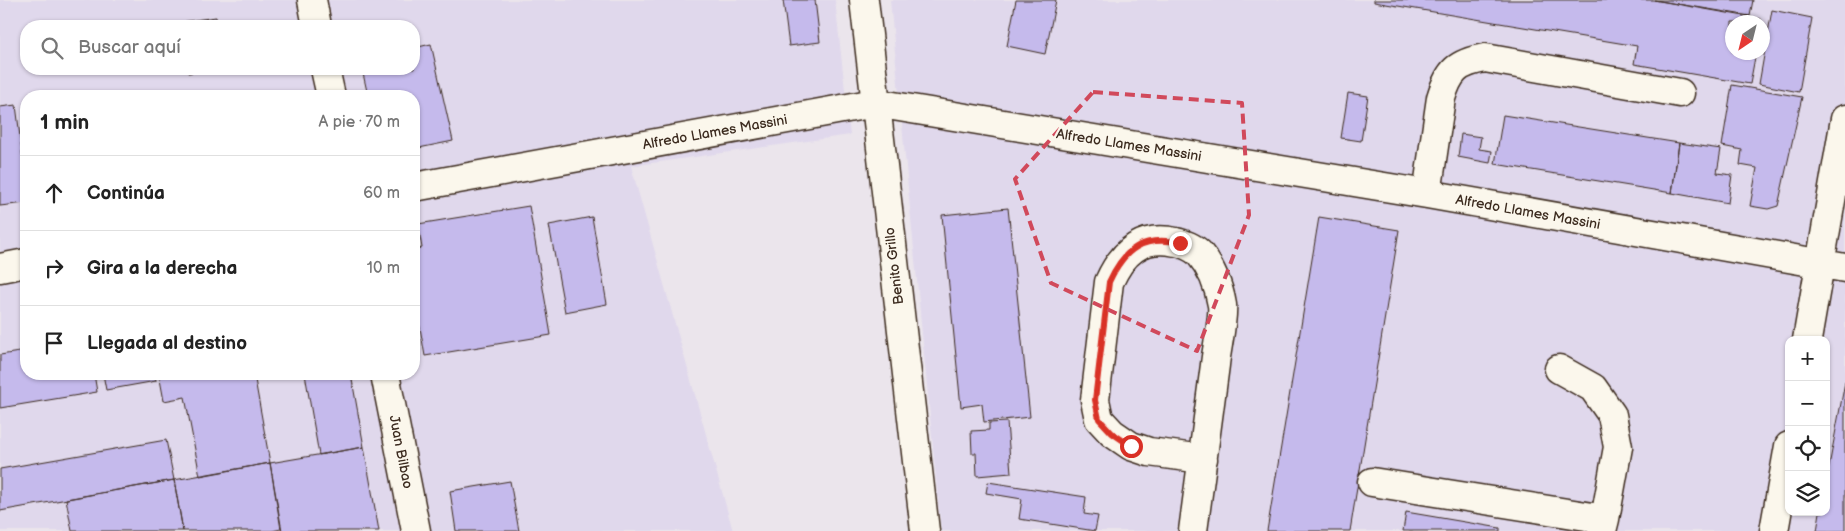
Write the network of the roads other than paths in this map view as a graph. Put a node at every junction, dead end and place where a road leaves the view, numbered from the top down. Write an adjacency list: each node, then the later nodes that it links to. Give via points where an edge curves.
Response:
1 (312, 0): 3 (street)
2 (864, 0): 7 (street, Benito Grillo)
3 (316, 20)
4 (326, 75): 5 (street)
5 (329, 90)
6 (1680, 93): 10 (street, via 1485,58 1468,61 1455,70 1446,84)
7 (875, 103): 9 (street, Alfredo Llames Massini); 10 (street, Alfredo Llames Massini); 22 (street, Benito Grillo)
8 (1845, 119): 12 (street)
9 (420, 186)
10 (1427, 194): 12 (street, Alfredo Llames Massini)
11 (20, 264): 13 (street)
12 (1832, 266): 14 (street)
13 (0, 268)
14 (1808, 336)
15 (1559, 369): 20 (street, via 1594,388 1612,415 1618,447)
16 (386, 380): 21 (street, Juan Bilbao)
17 (1203, 459): 17 (street, via 1222,306 1214,277 1198,252 1166,240 1146,241 1123,258 1109,282 1095,400 1099,419 1131,446 1149,452); 23 (street)
18 (1785, 469): 24 (street)
19 (1372, 482): 20 (street)
20 (1603, 525)
21 (416, 531)
22 (925, 531)
23 (1193, 531)
24 (1774, 531)

